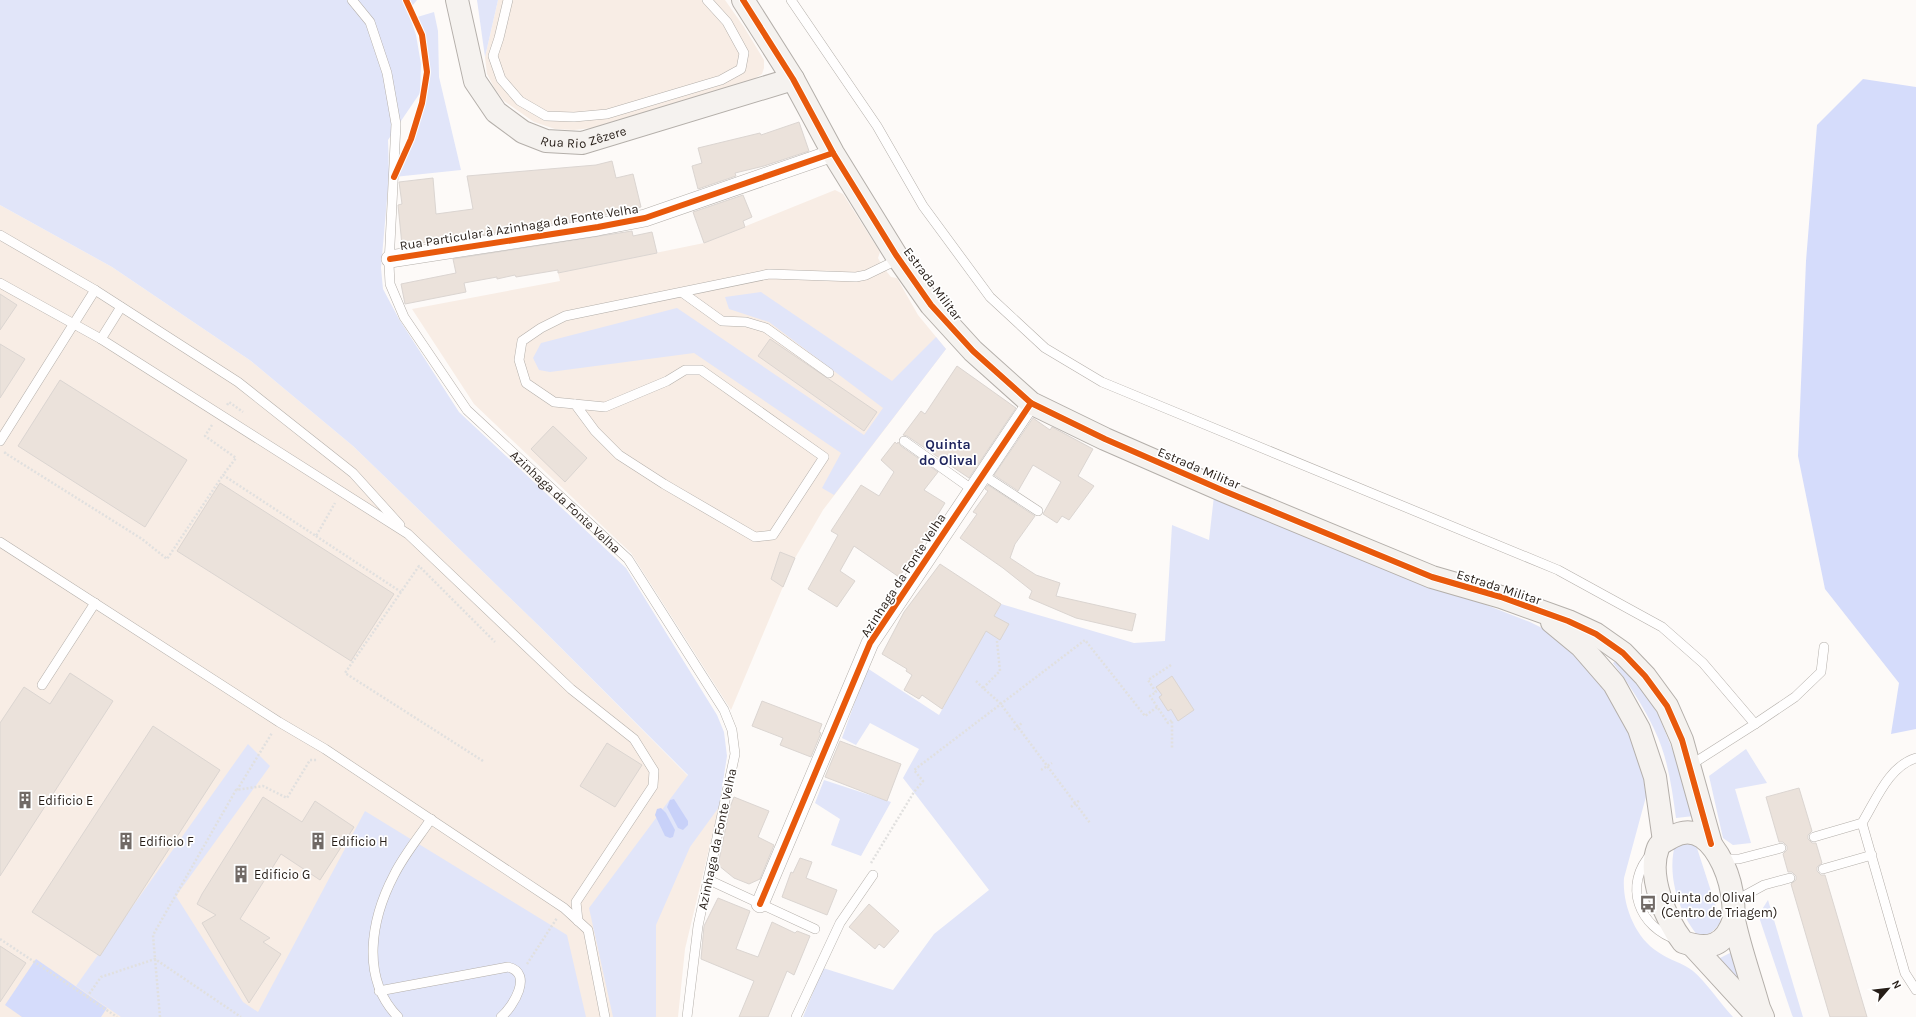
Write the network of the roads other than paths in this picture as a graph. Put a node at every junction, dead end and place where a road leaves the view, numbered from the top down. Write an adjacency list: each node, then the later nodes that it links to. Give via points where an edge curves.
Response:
1 (352, 0): 11 (lane, Azinhaga da Fonte Velha, via 370,22 387,74 396,124)
2 (457, 0): 7 (street, Rua Rio Zêzere, via 475,81 496,112 523,132 546,141 582,144)
3 (508, 0): 4 (lane, via 493,56 501,79 520,101 546,116 574,117 607,114 721,80 740,69 744,53 727,22)
4 (707, 0)
5 (743, 0): 7 (street, Estrada Militar)
6 (791, 0): 32 (lane, via 877,126 924,206 990,297 1045,348 1102,382 1558,570 1662,627 1703,663)
7 (793, 79): 8 (street, Estrada Militar)
8 (833, 153): 10 (street, Estrada Militar); 11 (street, Rua Particular à Azinhaga da Fonte Velha, via 645,218)
9 (0, 235): 13 (lane)
10 (899, 258): 14 (lane, via 866,275 856,277 769,274); 19 (street, Estrada Militar, via 931,305 954,331)
11 (390, 259): 45 (lane, Azinhaga da Fonte Velha, via 390,284 404,316 467,410 628,559 724,710 732,730 735,754)
12 (0, 283): 16 (lane)
13 (95, 290): 15 (lane); 16 (lane)
14 (683, 293): 18 (lane, via 722,321 746,322 766,328); 20 (lane, via 565,316 522,341 519,360 526,384 554,402)
15 (122, 307): 17 (lane); 26 (lane, via 238,382 262,401 352,473)
16 (74, 324): 17 (lane); 21 (lane)
17 (101, 339): 26 (lane)
18 (829, 373)
19 (1031, 403): 23 (street, Azinhaga da Fonte Velha); 29 (street, Estrada Militar, via 1105,439 1432,577 1501,597)
20 (575, 404): 20 (lane, via 605,407 667,381 685,370 701,370 824,457 773,535 754,537 619,455 595,431)
21 (0, 441)
22 (904, 441): 24 (lane)
23 (983, 475): 24 (street, Azinhaga da Fonte Velha); 25 (lane)
24 (973, 490): 46 (street, Azinhaga da Fonte Velha, via 870,644)
25 (1038, 511)
26 (408, 534): 48 (lane, via 571,689 634,739 654,771 653,786 576,902)
27 (0, 542): 28 (lane)
28 (95, 603): 31 (lane); 35 (lane)
29 (1540, 612): 34 (street, Estrada Militar, via 1596,634 1623,653 1645,676 1667,706 1682,740); 38 (street, Estrada Militar, via 1581,646 1614,684 1640,728 1655,777)
30 (1824, 647): 32 (lane, via 1821,672 1795,697)
31 (42, 686)
32 (1755, 724): 34 (lane)
33 (1916, 758): 36 (lane, via 1901,765 1887,782)
34 (1689, 766): 40 (street, Estrada Militar)
35 (431, 819): 48 (lane, via 564,908); 52 (lane, via 384,895 376,926 373,956)
36 (1862, 823): 37 (lane); 41 (lane)
37 (1814, 837)
38 (1661, 844): 40 (street, via 1674,835 1697,833 1706,839); 50 (street, Estrada Militar, via 1655,859 1660,898 1668,918)
39 (1781, 848): 40 (lane, via 1739,859)
40 (1716, 852): 47 (street, Estrada Militar, via 1730,884)
41 (1872, 855): 42 (lane); 51 (lane, via 1905,973)
42 (1823, 870)
43 (873, 875): 57 (lane, via 840,923)
44 (1790, 878): 47 (lane, via 1764,885)
45 (709, 880): 46 (lane); 56 (lane, Azinhaga da Fonte Velha, via 698,926)
46 (760, 904): 49 (lane)
47 (1734, 910): 50 (street, via 1730,930 1722,940 1705,947); 59 (street, Estrada Militar)
48 (578, 921): 55 (lane, via 588,930)
49 (815, 929)
50 (1688, 944): 58 (street, Estrada Militar)
51 (1916, 990)
52 (379, 991): 53 (lane, via 388,1007); 54 (lane, via 514,969 520,975 518,997)
53 (398, 1017)
54 (501, 1017)
55 (605, 1017)
56 (687, 1017)
57 (796, 1017)
58 (1758, 1017)
59 (1763, 1017)

